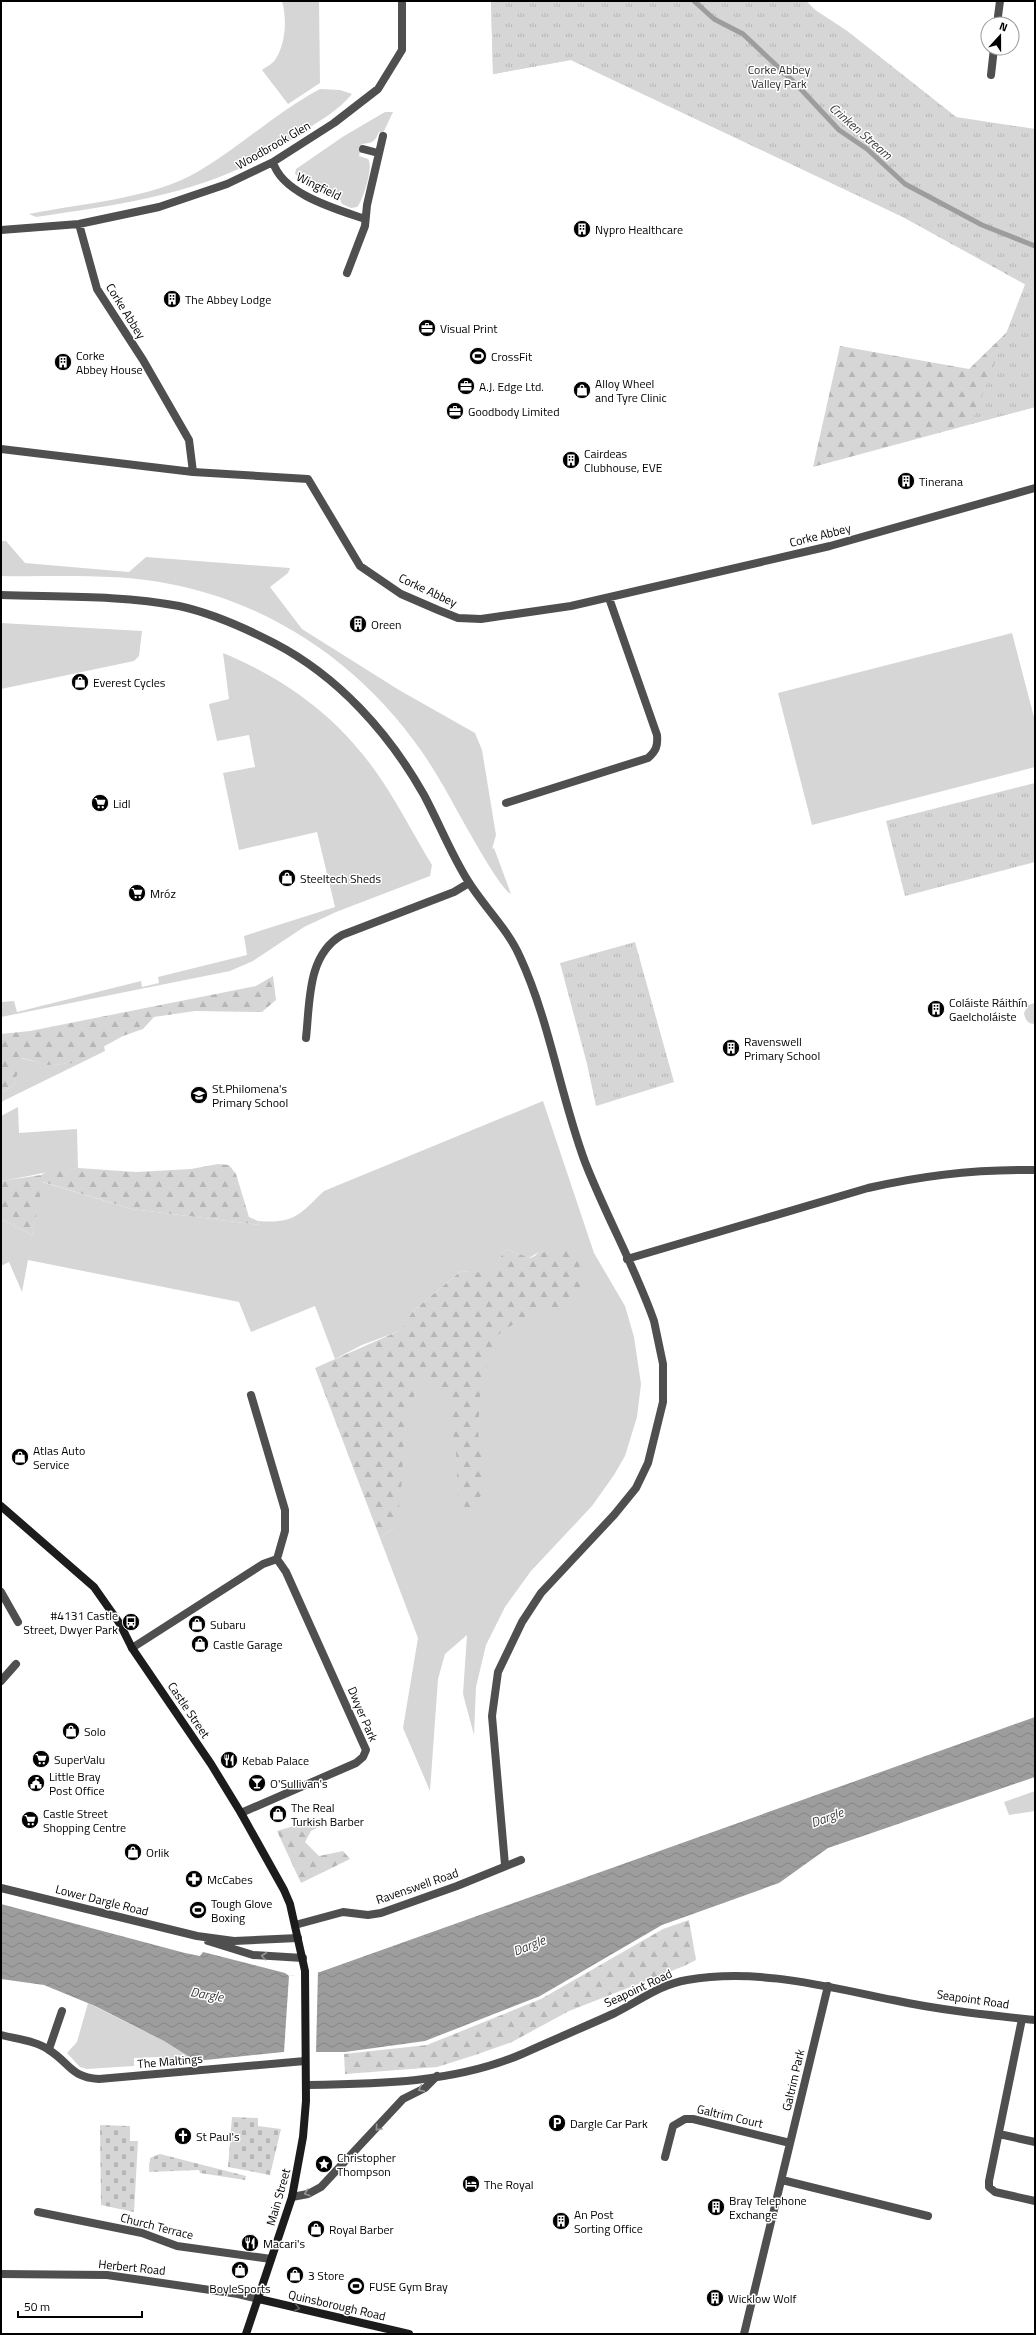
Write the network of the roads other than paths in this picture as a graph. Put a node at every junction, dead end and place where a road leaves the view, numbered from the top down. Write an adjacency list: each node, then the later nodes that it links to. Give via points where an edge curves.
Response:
1 (402, 1): 9 (street, Woodbrook Glen, via 402,50 378,89 334,123)
2 (1000, 1): 3 (street)
3 (998, 16)
4 (993, 56): 5 (street)
5 (991, 75)
6 (383, 136): 8 (street)
7 (363, 149): 8 (street)
8 (378, 153): 10 (street)
9 (273, 162): 10 (street, Wingfield, via 289,187); 11 (street, Woodbrook Glen, via 228,184 159,207)
10 (365, 219): 13 (street, via 365,226)
11 (78, 224): 12 (street, Woodbrook Glen); 15 (street, Corke Abbey, via 97,288 143,360 189,440)
12 (1, 230)
13 (347, 273)
14 (1, 449): 15 (street, Corke Abbey)
15 (193, 472): 18 (street, Corke Abbey, via 308,479 360,566 401,594 458,618 481,619)
16 (1035, 488): 18 (street, Corke Abbey, via 830,546)
17 (1, 595): 20 (street, via 136,599 181,607 226,622 275,644 317,670 352,701 385,736 424,796)
18 (609, 598): 19 (street, via 657,735 654,752 648,758)
19 (506, 803)
20 (469, 883): 21 (street, via 454,892 342,935 328,944 316,967); 23 (street, via 520,957 534,993 584,1159)
21 (306, 1038)
22 (1035, 1170): 23 (street, via 978,1170 906,1179)
23 (627, 1259): 34 (street, via 648,1304 658,1336 663,1378 659,1425 648,1463 636,1488 591,1542 541,1593 522,1622 498,1672 492,1716)
24 (251, 1394): 26 (street, via 285,1510 285,1530)
25 (1, 1506): 29 (main road, Castle Street, via 94,1587 120,1624)
26 (278, 1558): 29 (street, via 263,1564); 32 (street, Dwyer Park, via 366,1750 356,1763)
27 (1, 1592): 28 (street)
28 (18, 1622)
29 (132, 1648): 32 (main road, Castle Street)
30 (16, 1664): 31 (street)
31 (1, 1681)
32 (241, 1813): 36 (main road, Castle Street, via 284,1890)
33 (521, 1860): 34 (street, Ravenswell Road)
34 (505, 1865): 36 (street, Ravenswell Road, via 457,1886 381,1913 368,1915 343,1912)
35 (1, 1888): 37 (street, Lower Dargle Road)
36 (295, 1924): 38 (main road, Castle Street)
37 (196, 1936): 38 (street, Lower Dargle Road, via 234,1941); 39 (street, Lower Dargle Road, one-way to 37, via 232,1950)
38 (298, 1938): 39 (main road, Castle Street)
39 (304, 1964): 46 (main road, Castle Street)
40 (828, 1986): 42 (street, Seapoint Road, via 895,2000); 47 (street, Seapoint Road, via 764,1976 719,1976 679,1981 520,2055 471,2071); 51 (street, Galtrim Park)
41 (62, 2011): 45 (street)
42 (1022, 2019): 43 (street, Seapoint Road); 49 (street)
43 (1035, 2020)
44 (1, 2036): 45 (street, The Maltings)
45 (48, 2049): 46 (street, The Maltings, via 80,2076 99,2079)
46 (305, 2057): 48 (main road, Main Street)
47 (437, 2076): 48 (street, Seapoint Road, via 360,2084); 54 (street, one-way to 54, via 425,2088 404,2099 321,2187 308,2194)
48 (306, 2085): 54 (main road, Main Street, via 302,2149)
49 (999, 2134): 50 (street); 55 (street, via 989,2187 995,2192)
50 (1035, 2142)
51 (790, 2143): 52 (street, Galtrim Court, via 685,2119 674,2126); 53 (street, Galtrim Park)
52 (665, 2157)
53 (782, 2180): 57 (street); 63 (street, Galtrim Park)
54 (292, 2197): 58 (main road, Main Street)
55 (1035, 2201)
56 (38, 2212): 58 (street, Church Terrace, via 142,2233 177,2246)
57 (928, 2216)
58 (271, 2259): 60 (main road, Main Street)
59 (1, 2274): 60 (street, Herbert Road, via 108,2276)
60 (259, 2299): 61 (main road, Main Street); 62 (main road, Quinsborough Road, one-way to 62)
61 (246, 2334)
62 (409, 2334)
63 (744, 2334)

